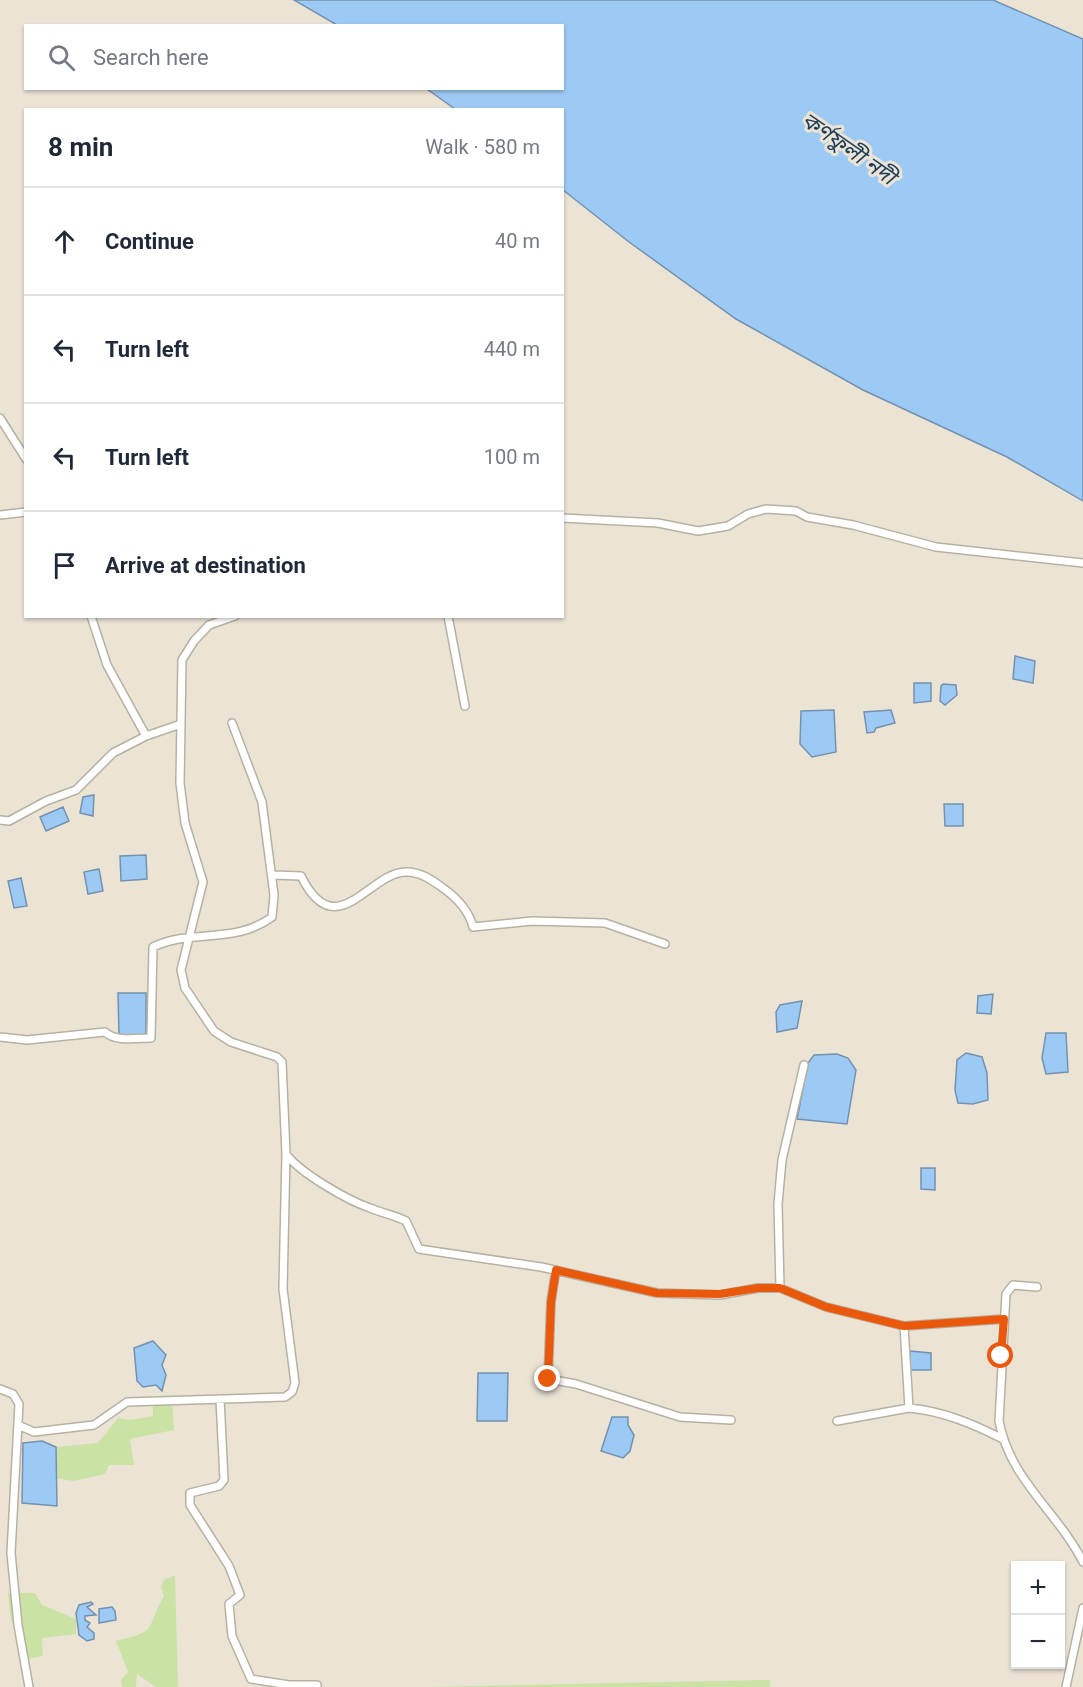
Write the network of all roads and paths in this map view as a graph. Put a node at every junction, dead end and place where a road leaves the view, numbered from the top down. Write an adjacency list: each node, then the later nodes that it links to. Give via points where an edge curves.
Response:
1 (0, 418): 2 (street)
2 (24, 456)
3 (24, 512): 4 (street)
4 (0, 515)
5 (564, 518): 6 (street, via 658,523 698,531 728,526 766,509 796,511 807,517 936,546)
6 (1083, 563)
7 (92, 618): 13 (street, via 107,665)
8 (229, 618): 11 (street, via 209,625 182,660)
9 (448, 618): 10 (street)
10 (465, 706)
11 (181, 723): 13 (street); 16 (street, via 180,783 185,824 203,882)
12 (232, 723): 15 (street, via 262,802)
13 (146, 736): 14 (street, via 113,753 76,790 9,821)
14 (0, 820)
15 (273, 875): 16 (street, via 272,917 237,934); 17 (street, via 301,876 309,892 323,904 337,906 364,896 403,872 419,873 452,895 470,914 473,927 532,921 605,923)
16 (189, 937): 18 (street, via 170,939 153,947 151,1038 120,1038 105,1032 27,1040); 20 (street, via 182,970 185,988 214,1031 231,1042 277,1056 282,1062)
17 (665, 944)
18 (0, 1037)
19 (804, 1065): 23 (street, via 782,1160 778,1204)
20 (286, 1154): 21 (street, via 293,1163 329,1186 369,1208 406,1221 419,1249); 27 (street, via 283,1289 295,1383 285,1397)
21 (556, 1270): 23 (street, via 657,1293 720,1294); 29 (street, via 548,1379 680,1417)
22 (1037, 1287): 24 (street, via 1013,1285 1006,1294)
23 (780, 1288): 25 (street, via 826,1307)
24 (1004, 1319): 25 (street); 32 (street, via 999,1421)
25 (904, 1326): 28 (street)
26 (0, 1389): 31 (street, via 13,1394 19,1404)
27 (220, 1400): 31 (street, via 127,1402 94,1425 34,1432); 35 (street, via 224,1480 219,1486 190,1493 190,1505 229,1566 240,1595 230,1604 232,1636 239,1657 251,1678)
28 (909, 1408): 30 (street); 32 (street, via 928,1409 970,1422)
29 (731, 1420)
30 (837, 1421)
31 (18, 1425): 36 (street, via 11,1553)
32 (1003, 1439): 33 (street, via 1026,1486)
33 (1083, 1562)
34 (1083, 1608): 37 (street)
35 (317, 1685)
36 (29, 1687)
37 (1066, 1687)

